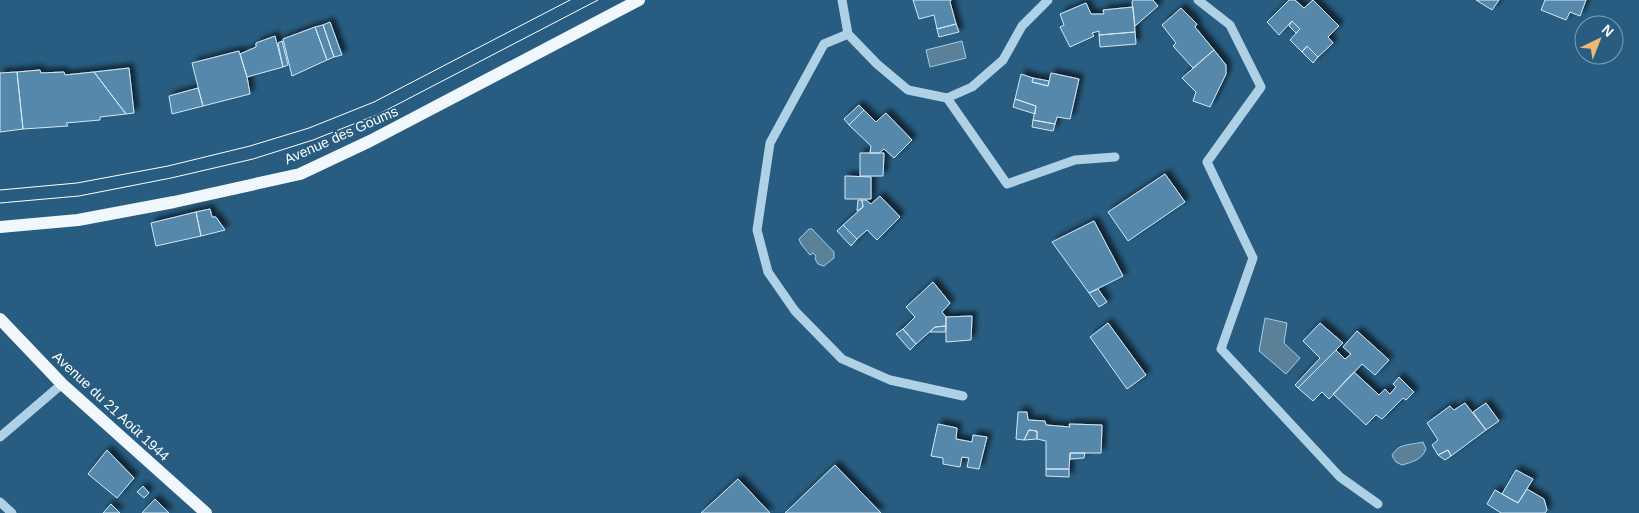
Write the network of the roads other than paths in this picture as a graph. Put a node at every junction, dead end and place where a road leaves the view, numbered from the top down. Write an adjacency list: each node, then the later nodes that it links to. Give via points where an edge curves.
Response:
1 (640, 0): 8 (main road, Avenue des Goums, via 370,141 300,174 78,220)
2 (842, 0): 5 (street)
3 (1048, 0): 6 (street, via 1022,26 1003,60 972,87)
4 (1198, 0): 14 (street, via 1230,25 1261,87 1207,162 1252,258 1220,349 1340,478)
5 (848, 34): 6 (street, via 908,90); 11 (street, via 824,44 770,142 757,230 768,272 795,311 842,359 890,380)
6 (947, 98): 7 (street, via 1007,184 1074,160)
7 (1114, 158)
8 (0, 227)
9 (0, 318): 10 (main road, Avenue du 21 Août 1944)
10 (62, 384): 12 (street); 16 (main road, Avenue du 21 Août 1944)
11 (963, 396)
12 (0, 437)
13 (0, 502): 15 (street)
14 (1378, 504)
15 (12, 513)
16 (206, 513)

